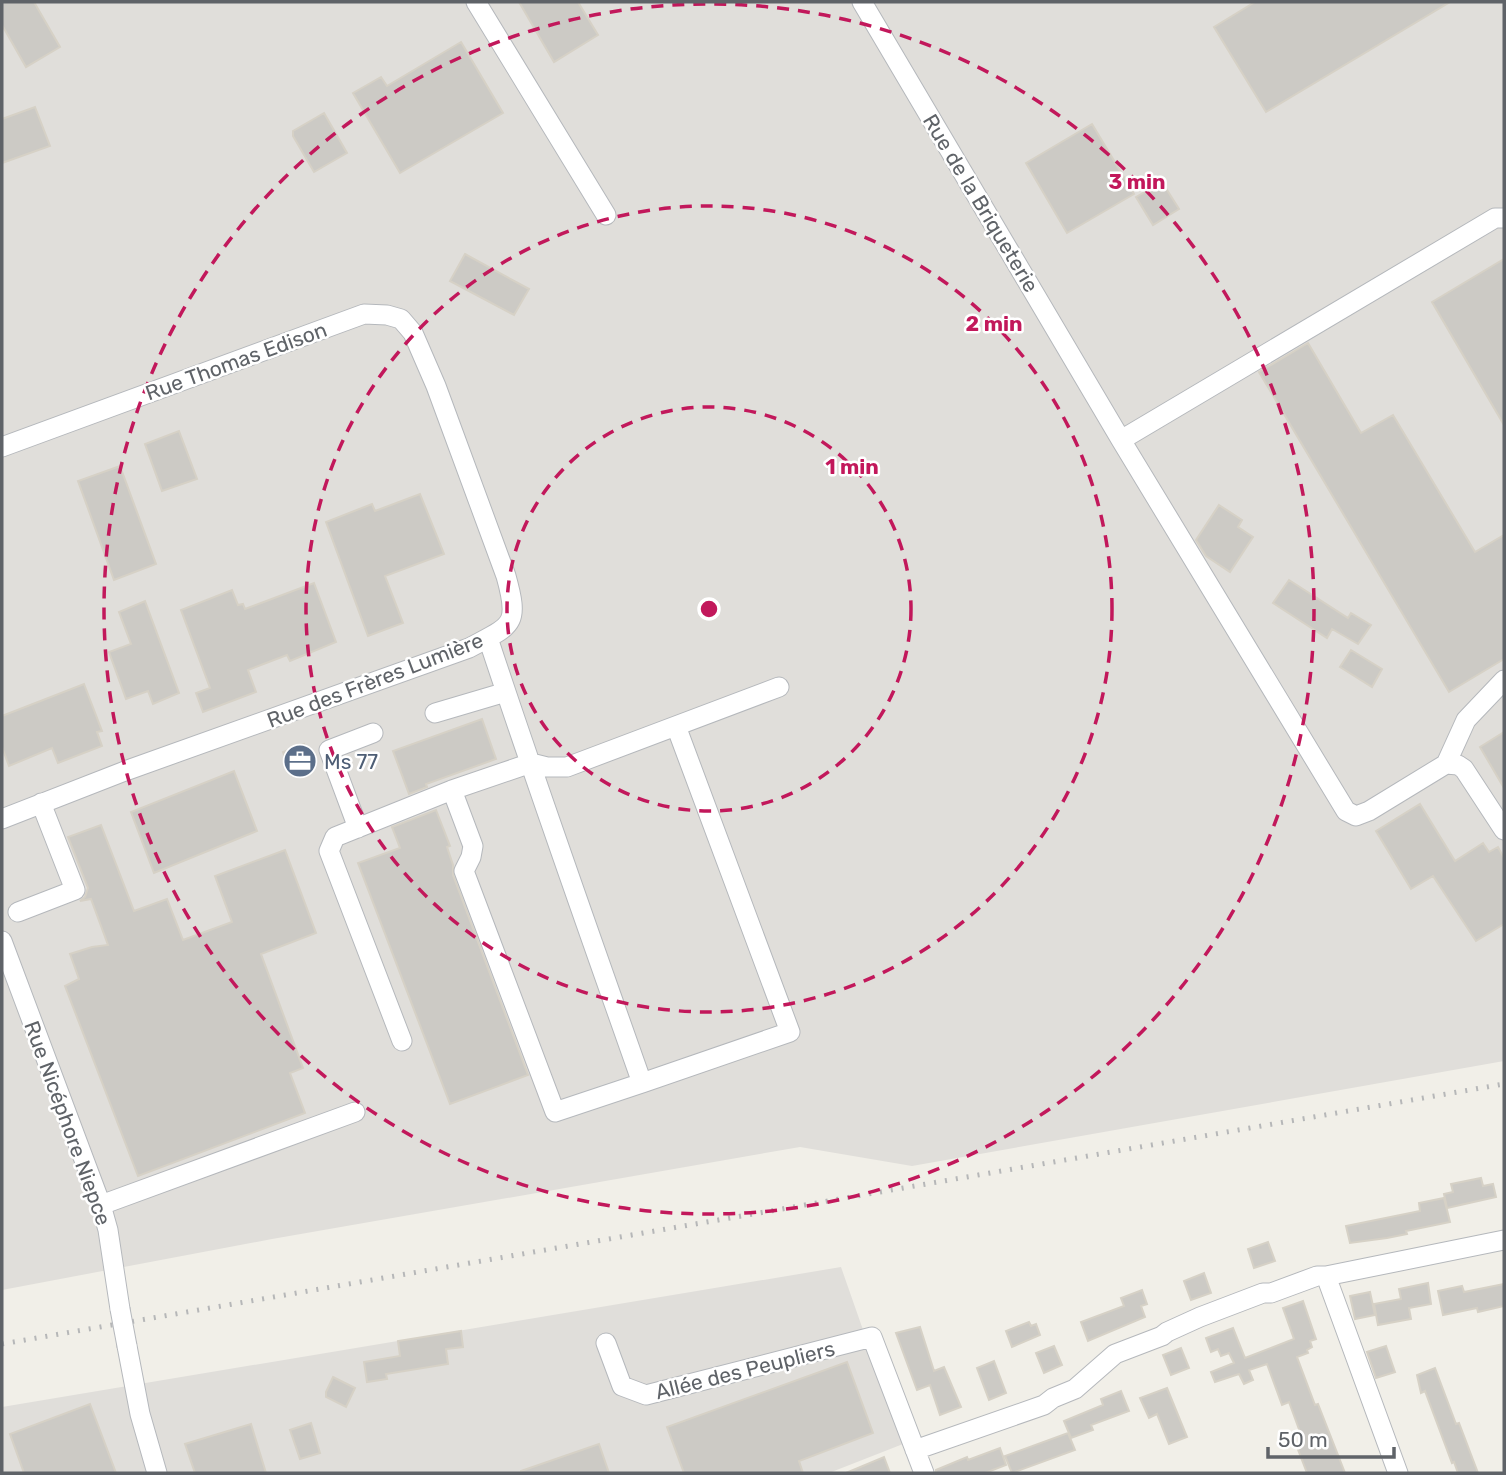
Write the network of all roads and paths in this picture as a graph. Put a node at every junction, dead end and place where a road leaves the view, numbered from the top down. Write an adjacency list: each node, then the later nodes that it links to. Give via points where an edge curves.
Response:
1 (476, 2): 3 (street)
2 (862, 2): 6 (street, Rue de la Briqueterie)
3 (606, 215)
4 (1504, 218): 6 (street, via 1495,218)
5 (436, 386): 7 (street, Rue Thomas Edison, via 413,333 401,319 364,314); 8 (street, Rue des Frères Lumière, via 514,604 512,617)
6 (1121, 440): 16 (street, Rue de la Briqueterie, via 1346,811 1356,816 1369,811)
7 (2, 447)
8 (488, 638): 11 (street); 18 (street, Rue des Frères Lumière)
9 (1504, 680): 16 (street, via 1466,720)
10 (779, 687): 13 (street)
11 (506, 692): 12 (street); 15 (street)
12 (435, 713)
13 (676, 726): 15 (street, via 566,767); 25 (street, via 790,1032)
14 (373, 733): 20 (street, via 329,750)
15 (531, 763): 17 (street); 25 (street)
16 (1446, 764): 21 (street, via 1464,769)
17 (452, 790): 20 (street); 25 (street, via 473,846 464,871 555,1112)
18 (41, 803): 19 (street, Rue des Frères Lumière); 22 (street, via 75,890)
19 (2, 819)
20 (358, 828): 24 (street, via 335,837 329,851)
21 (1504, 830)
22 (18, 912)
23 (2, 941): 27 (street, Rue Nicéphore Niepce)
24 (402, 1041)
25 (642, 1083)
26 (355, 1112): 27 (street)
27 (101, 1205): 32 (street, Rue Nicéphore Niepce, bridge, via 140,1414)
28 (1504, 1240): 29 (street)
29 (1326, 1276): 31 (street, via 1200,1317 1115,1354 1075,1389 1044,1405); 34 (street)
30 (606, 1343): 31 (street, Allée des Peupliers, via 622,1386 646,1395 873,1337)
31 (915, 1450): 33 (street)
32 (157, 1473)
33 (924, 1473)
34 (1398, 1473)

